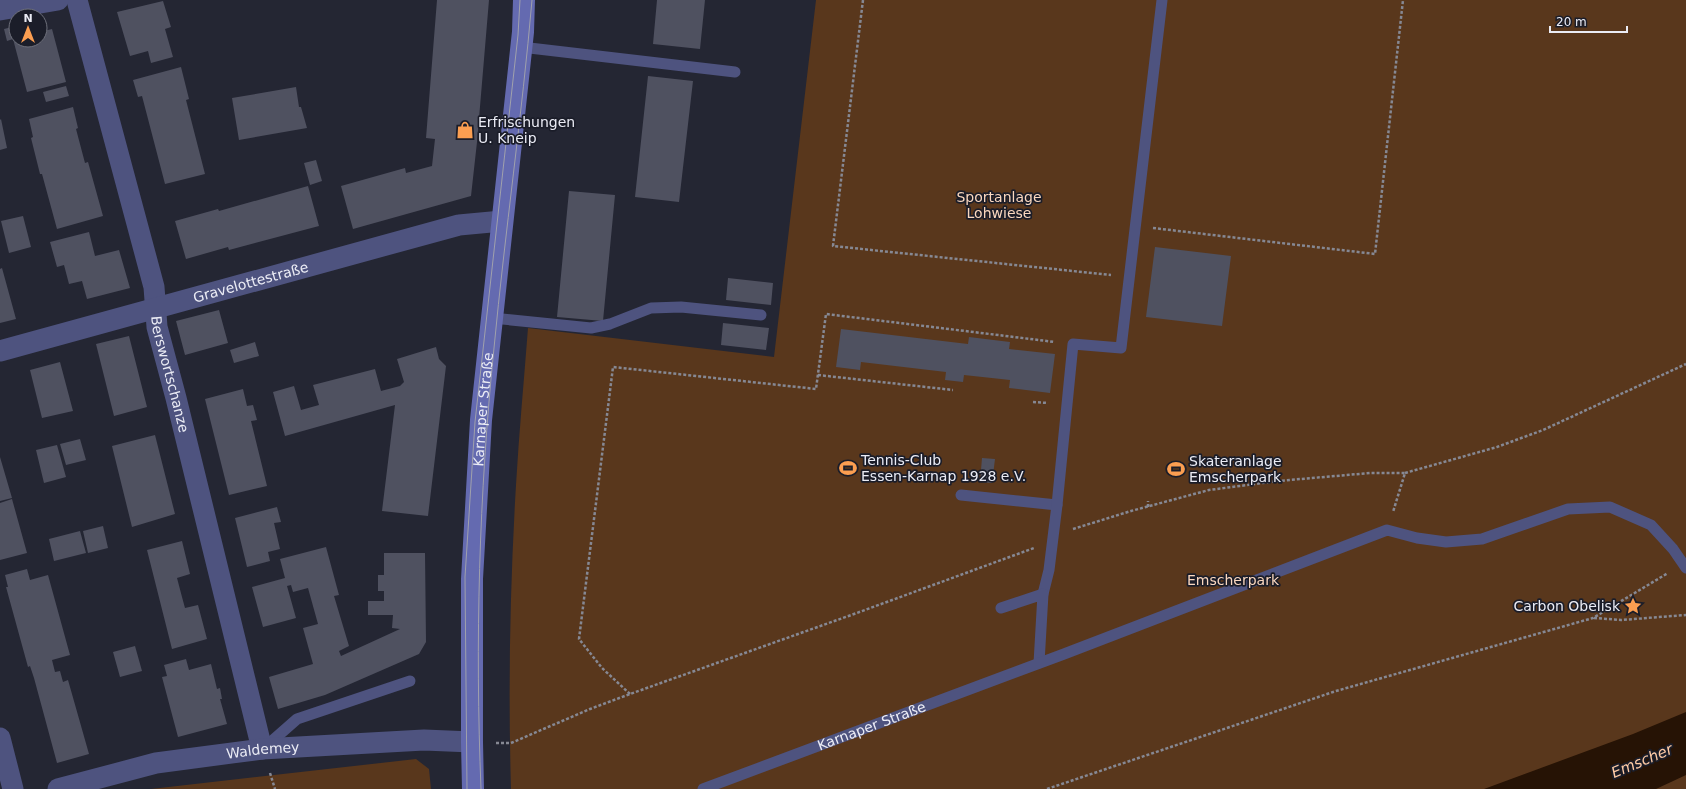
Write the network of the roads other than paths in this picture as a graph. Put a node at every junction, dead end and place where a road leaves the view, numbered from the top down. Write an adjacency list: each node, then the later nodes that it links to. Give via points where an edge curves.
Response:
1 (58, 0): 6 (street)
2 (77, 0): 10 (street, Berswortschanze, via 154,287)
3 (524, 0): 7 (main road, Karnaper Straße)
4 (530, 0): 7 (main road, Karnaper Straße)
5 (1162, 0): 15 (lane, via 1121,348 1073,344)
6 (0, 10)
7 (522, 40): 8 (lane); 9 (main road, Karnaper Straße)
8 (735, 72)
9 (502, 221): 10 (street, Gravelottestraße, via 459,225); 12 (main road, Karnaper Straße)
10 (156, 309): 13 (street, Gravelottestraße); 23 (street, Berswortschanze, via 157,328)
11 (761, 315): 12 (lane, via 681,307 651,308 610,324 591,328)
12 (492, 318): 22 (main road, Karnaper Straße, via 481,420 472,579)
13 (0, 350)
14 (961, 495): 15 (lane)
15 (1057, 505): 17 (lane, via 1049,570)
16 (1685, 566): 19 (lane, Karnaper Straße, via 1651,524 1610,507 1568,509 1482,539 1446,542 1416,538 1387,530)
17 (1043, 594): 18 (lane); 19 (lane)
18 (1001, 608)
19 (1039, 663): 27 (lane, Karnaper Straße)
20 (410, 681): 23 (lane, via 297,719)
21 (0, 738): 24 (street)
22 (472, 742): 23 (street, Waldemey, via 424,740); 26 (main road, Karnaper Straße)
23 (262, 749): 25 (street, Waldemey, via 156,763)
24 (14, 789)
25 (58, 789)
26 (473, 789)
27 (703, 789)

